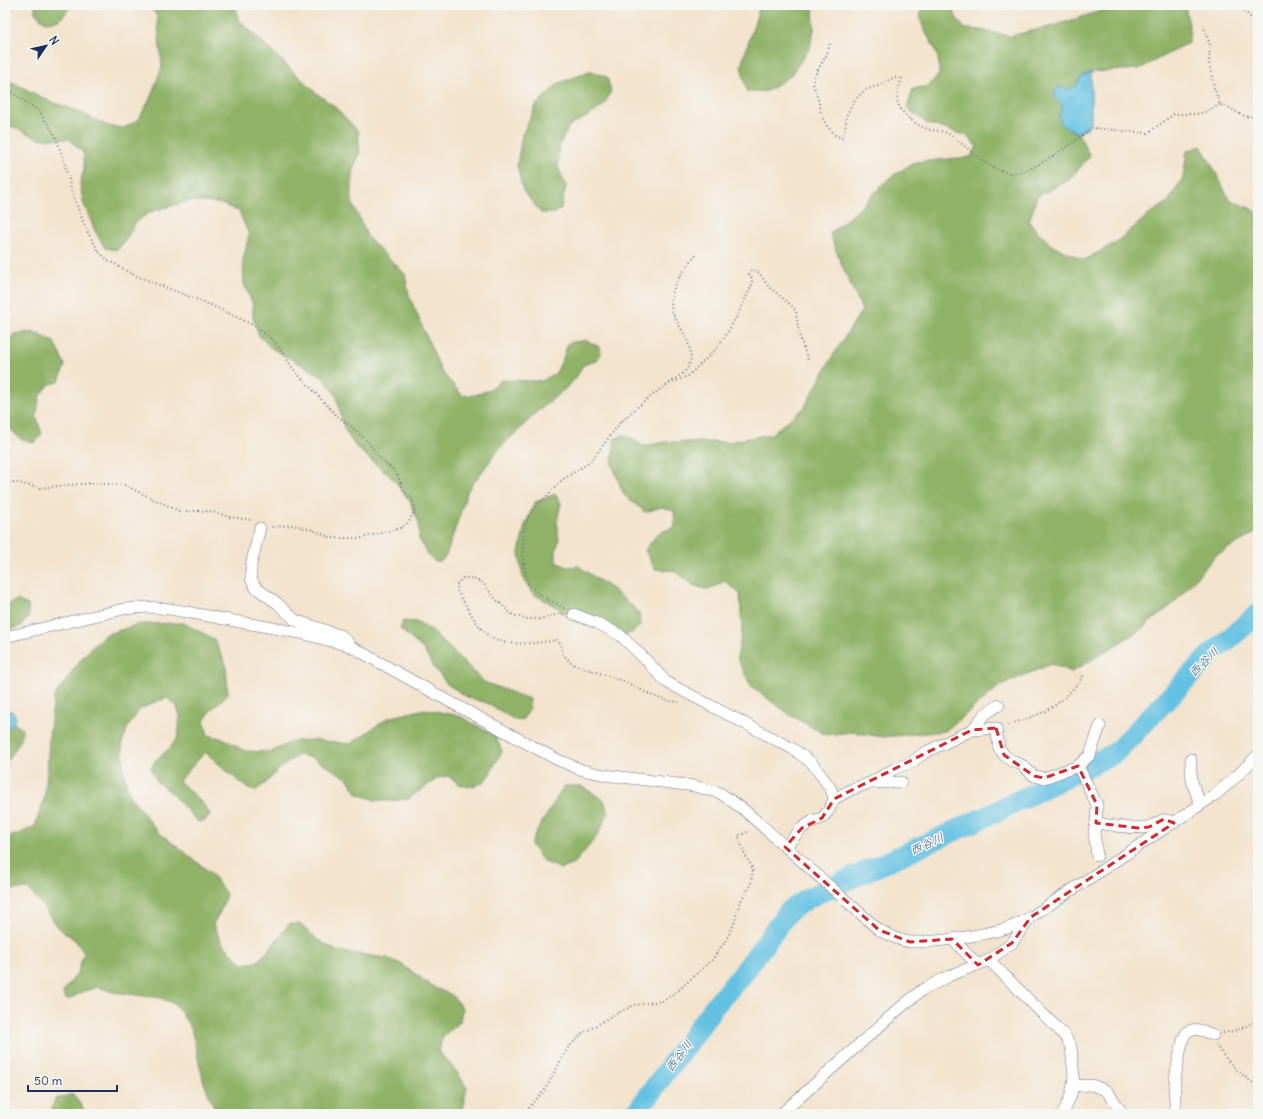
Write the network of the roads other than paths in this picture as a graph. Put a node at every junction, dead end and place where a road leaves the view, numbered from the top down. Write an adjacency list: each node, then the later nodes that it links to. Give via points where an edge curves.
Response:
1 (260, 528): 4 (street, via 251,565 256,588 295,620 342,636)
2 (574, 614): 13 (street, via 620,635 666,682 793,749 812,763 831,789)
3 (5, 637): 4 (street, via 124,609 147,607 300,633)
4 (350, 646): 17 (street, via 558,760 582,770 694,786 720,793 743,809)
5 (999, 705): 7 (street, via 985,714)
6 (1100, 726): 10 (street, via 1090,755)
7 (972, 730): 10 (street, via 996,728 999,748 1004,755 1022,765 1034,776 1044,778); 12 (street, via 924,753 912,762 881,775)
8 (1258, 755): 14 (street, via 1238,775)
9 (1191, 759): 14 (street, via 1192,782)
10 (1081, 770): 16 (street, via 1097,805)
11 (901, 782): 12 (street)
12 (870, 783): 13 (street)
13 (834, 799): 17 (street, via 822,818 802,828)
14 (1201, 804): 15 (street)
15 (1174, 823): 16 (street, via 1164,819 1149,827 1138,828); 19 (street)
16 (1096, 824): 18 (street, via 1094,832)
17 (785, 847): 20 (street, via 879,930 894,938 910,942)
18 (1097, 856)
19 (1030, 917): 20 (street, via 1009,927); 21 (street, via 1012,943)
20 (952, 938): 21 (street)
21 (984, 963): 23 (street, via 1065,1036 1072,1047); 24 (street, via 949,976 922,990)
22 (1213, 1035): 27 (street, via 1197,1029 1185,1035 1175,1083)
23 (1073, 1086): 25 (street); 26 (street, via 1092,1085 1107,1091)
24 (781, 1114)
25 (1063, 1114)
26 (1123, 1114)
27 (1177, 1114)

